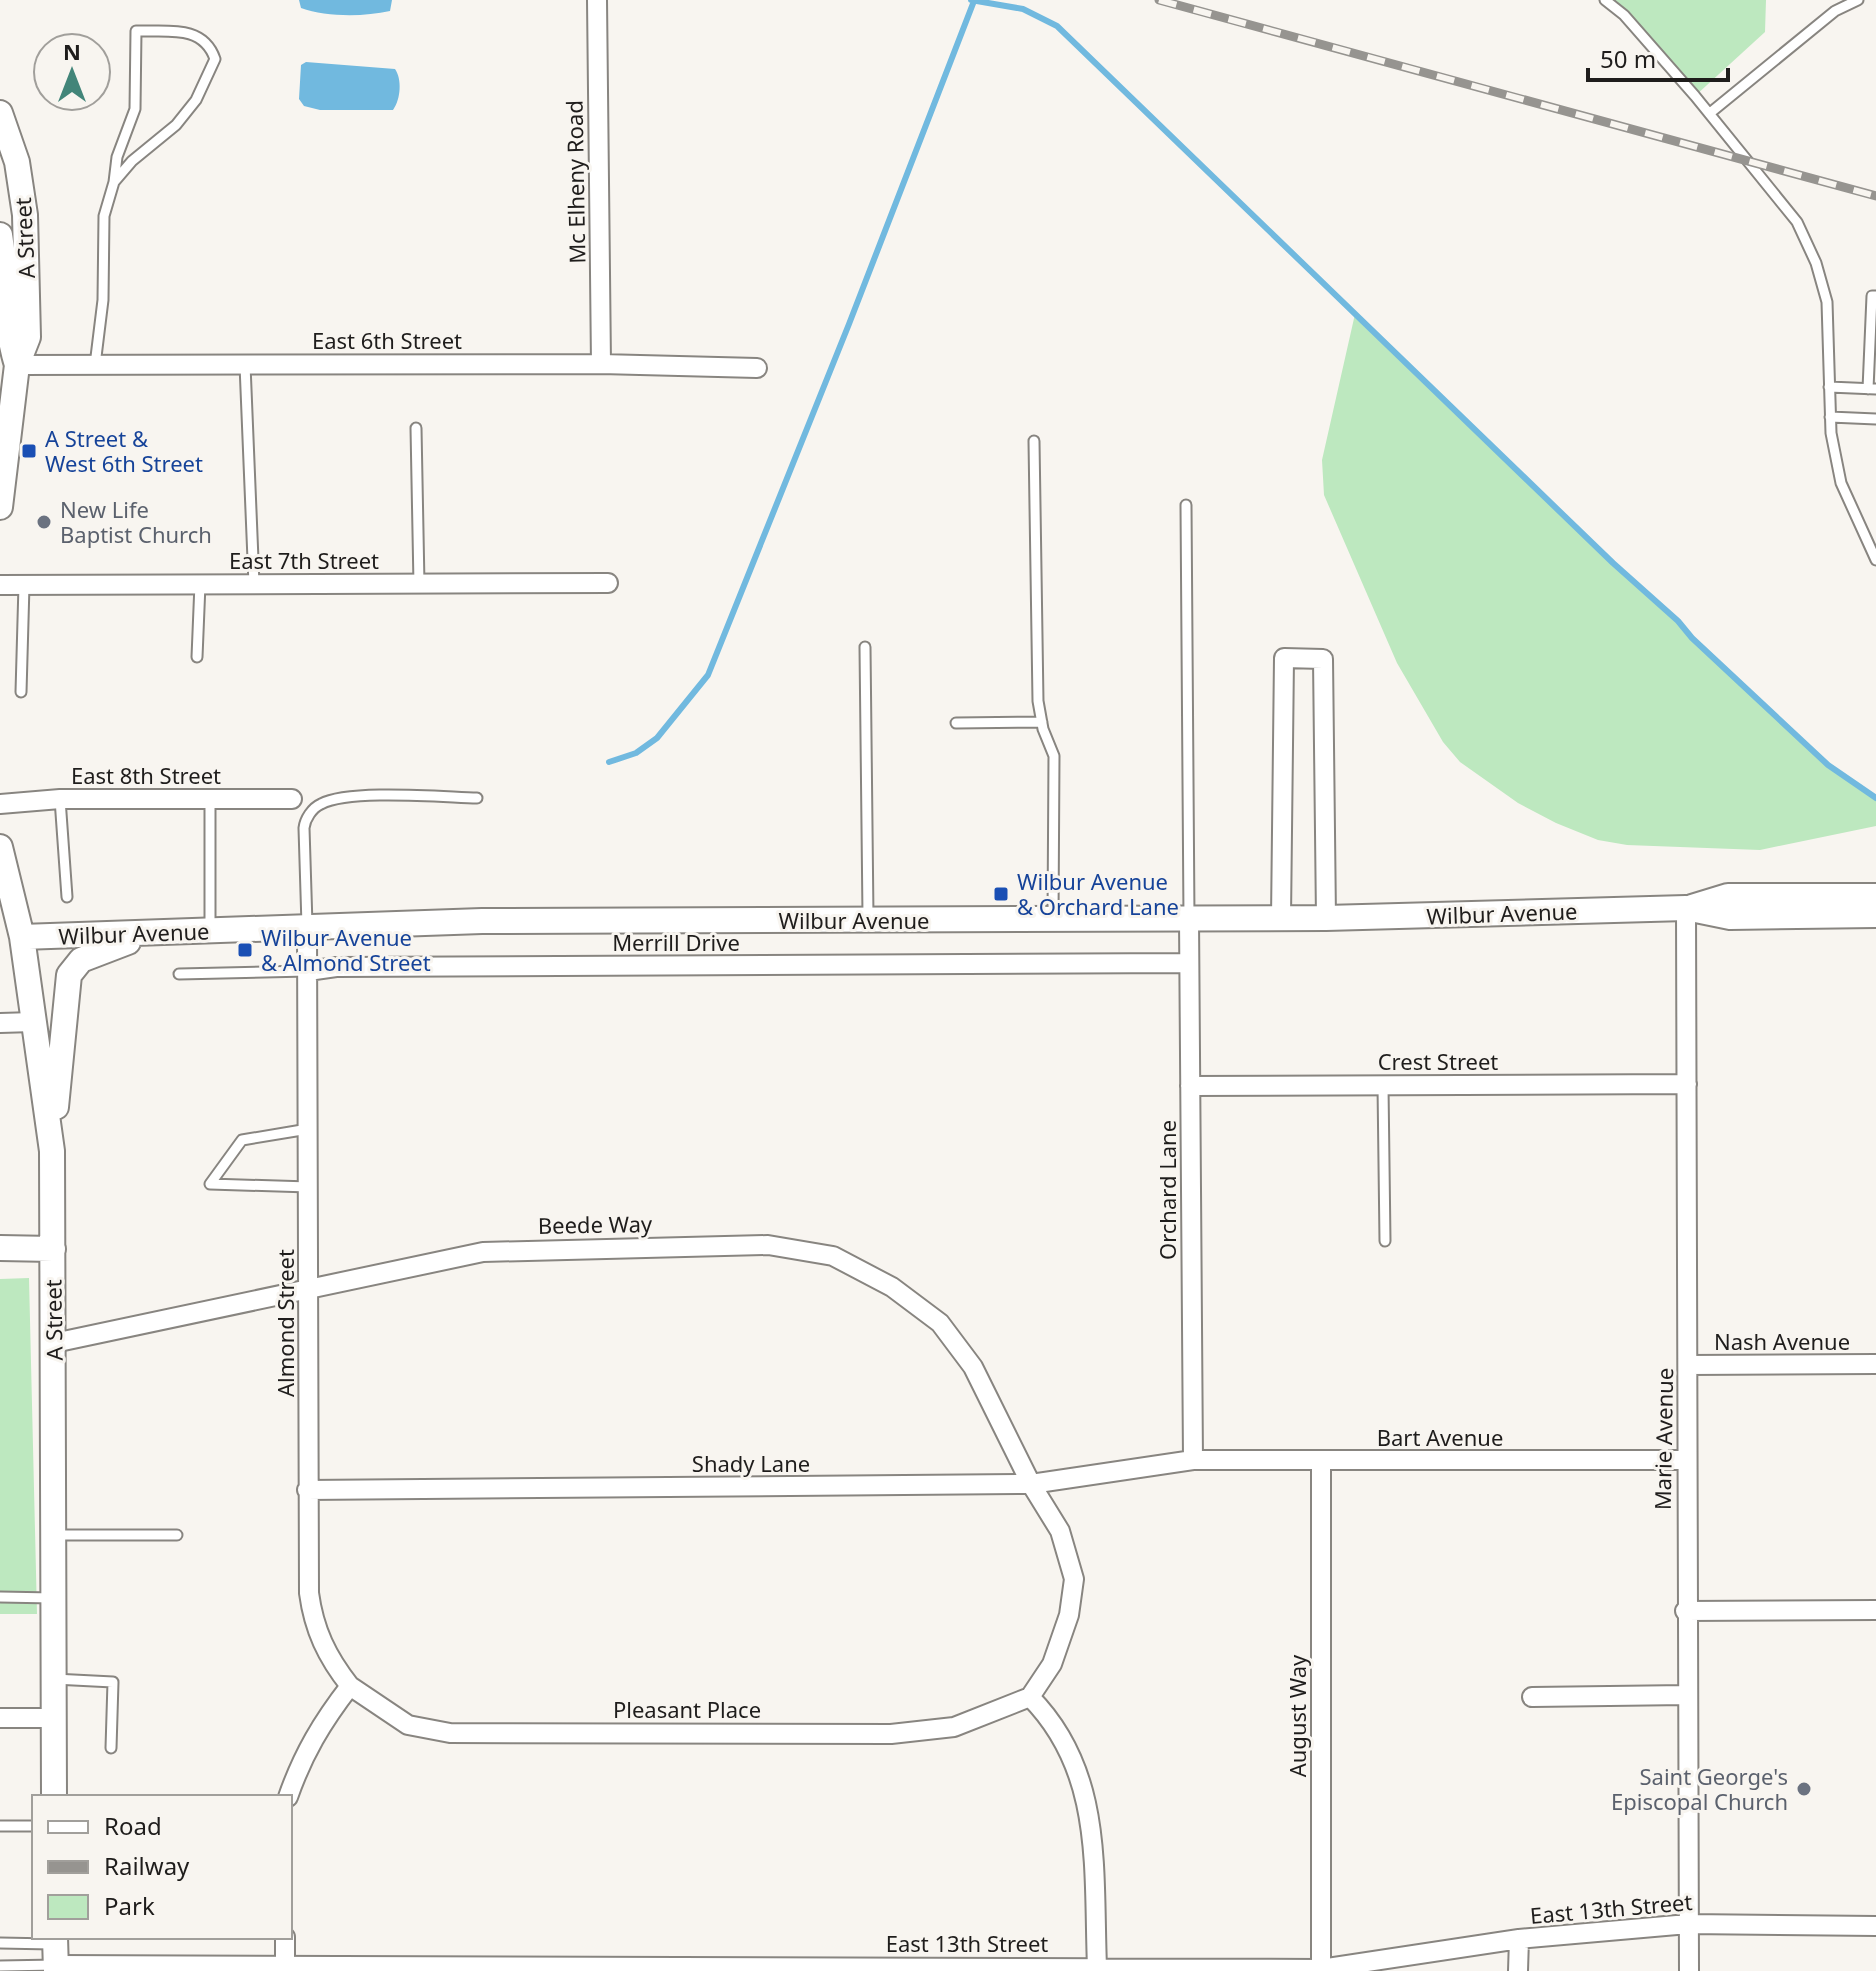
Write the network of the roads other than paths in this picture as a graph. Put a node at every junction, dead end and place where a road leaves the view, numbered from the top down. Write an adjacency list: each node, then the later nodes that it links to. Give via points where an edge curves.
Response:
1 (597, 0): 9 (street, Mc Elheny Road)
2 (1605, 0): 5 (lane)
3 (1858, 0): 5 (lane, via 1835,11)
4 (0, 113): 10 (main road, A Street, via 17,162 25,215 28,337)
5 (1710, 113): 14 (lane, via 1797,222 1816,263 1827,302)
6 (114, 182): 6 (lane, via 196,100 215,59 210,44 197,35 136,31 135,109 117,157); 11 (lane, via 104,216 103,300)
7 (0, 235): 10 (main road, A Street)
8 (1876, 296): 15 (lane)
9 (601, 364): 12 (street, East 6th Street); 13 (street, East 6th Street)
10 (8, 365): 11 (street, East 6th Street); 21 (main road, A Street)
11 (95, 365): 12 (street, East 6th Street)
12 (245, 365): 25 (lane)
13 (757, 368)
14 (1829, 387): 15 (lane); 16 (lane)
15 (1872, 389)
16 (1830, 417): 17 (lane); 22 (lane, via 1841,483)
17 (1876, 419)
18 (416, 428): 26 (lane)
19 (1034, 441): 32 (lane)
20 (1186, 505): 47 (lane)
21 (0, 507)
22 (1876, 560)
23 (608, 583): 26 (street, East 7th Street)
24 (200, 584): 25 (street, East 7th Street); 28 (street, East 7th Street); 30 (lane)
25 (254, 584): 26 (street, East 7th Street)
26 (419, 584)
27 (0, 585): 28 (street, East 7th Street)
28 (24, 585): 31 (lane)
29 (865, 647): 48 (lane)
30 (197, 657)
31 (21, 692)
32 (1042, 722): 33 (lane); 46 (lane, via 1054,756)
33 (956, 723)
34 (477, 798): 49 (lane, Almond Street, via 334,799 318,804 305,821)
35 (60, 799): 36 (street, East 8th Street); 38 (street, East 8th Street); 41 (lane)
36 (210, 799): 37 (street, East 8th Street); 50 (lane)
37 (292, 799)
38 (0, 804)
39 (0, 850): 52 (main road, A Street)
40 (1876, 896): 42 (main road, Wilbur Avenue, via 1728,896)
41 (67, 897)
42 (1686, 908): 43 (main road, Wilbur Avenue, via 1730,917); 45 (main road, Wilbur Avenue); 58 (street, Marie Avenue)
43 (1876, 915)
44 (1281, 918): 45 (main road, Wilbur Avenue); 45 (street, via 1284,658 1323,659); 47 (main road, Wilbur Avenue)
45 (1326, 918)
46 (1053, 919): 47 (main road, Wilbur Avenue); 48 (main road, Wilbur Avenue)
47 (1189, 919): 53 (street, Orchard Lane)
48 (868, 920): 49 (main road, Wilbur Avenue, via 482,921)
49 (307, 928): 50 (main road, Wilbur Avenue); 54 (street, Almond Street)
50 (210, 931): 51 (main road, Wilbur Avenue)
51 (165, 932): 52 (main road, Wilbur Avenue); 62 (main road, via 94,954 69,975)
52 (22, 937): 56 (main road, A Street)
53 (1189, 963): 54 (street, Merrill Drive); 59 (street, Orchard Lane)
54 (308, 971): 55 (lane); 61 (street, Almond Street)
55 (179, 974)
56 (33, 1022): 57 (street); 62 (main road, A Street)
57 (0, 1023)
58 (1687, 1084): 60 (street, Crest Street); 70 (street, Marie Avenue)
59 (1190, 1086): 60 (street, Crest Street); 71 (street, Orchard Lane)
60 (1383, 1086): 64 (lane)
61 (309, 1128): 63 (street, Almond Street); 63 (lane, via 242,1140 210,1184)
62 (52, 1151): 66 (main road, A Street)
63 (309, 1187): 67 (street, Almond Street)
64 (1385, 1241)
65 (0, 1248): 66 (main road)
66 (53, 1249): 68 (main road, A Street)
67 (309, 1287): 68 (street, Beede Way); 74 (street, Beede Way, via 483,1252 768,1245 833,1256 892,1287 940,1323 973,1367); 75 (street, Almond Street)
68 (54, 1343): 76 (main road, A Street)
69 (1876, 1364): 70 (street, Nash Avenue)
70 (1688, 1365): 72 (street, Marie Avenue)
71 (1193, 1460): 73 (street, Bart Avenue); 74 (street, Shady Lane)
72 (1687, 1460): 73 (street, Bart Avenue); 81 (street, Marie Avenue)
73 (1321, 1461): 103 (street, August Way)
74 (1031, 1484): 75 (street, Shady Lane); 85 (street, Beede Way, via 1060,1531 1074,1579 1069,1615 1052,1664)
75 (307, 1490): 83 (street, Almond Street, via 313,1624)
76 (55, 1535): 77 (lane); 79 (main road, A Street)
77 (177, 1535)
78 (0, 1597): 79 (lane)
79 (55, 1598): 82 (main road, A Street)
80 (1876, 1610): 81 (street)
81 (1685, 1611): 84 (street, Marie Avenue)
82 (54, 1679): 88 (main road, A Street); 89 (lane, via 113,1682)
83 (350, 1686): 85 (street, Pleasant Place, via 408,1725 450,1733 891,1734 954,1727); 91 (street, via 319,1725)
84 (1686, 1695): 86 (street); 94 (street, Marie Avenue)
85 (1030, 1697): 102 (street, via 1051,1718 1078,1766 1087,1797)
86 (1532, 1697)
87 (0, 1718): 88 (street)
88 (53, 1718): 90 (main road, A Street)
89 (111, 1748)
90 (54, 1795)
91 (289, 1795)
92 (0, 1826): 93 (lane)
93 (32, 1826)
94 (1688, 1924): 95 (street, East 13th Street); 97 (street, East 13th Street); 105 (street, Marie Avenue)
95 (1876, 1926)
96 (285, 1939): 101 (street)
97 (1519, 1939): 103 (street, East 13th Street); 104 (street)
98 (0, 1943): 99 (lane)
99 (55, 1954): 100 (lane); 101 (street, East 13th Street)
100 (0, 1966)
101 (285, 1967): 102 (street, East 13th Street)
102 (1097, 1967): 103 (street, East 13th Street)
103 (1321, 1970)
104 (1518, 1971)
105 (1689, 1971)

